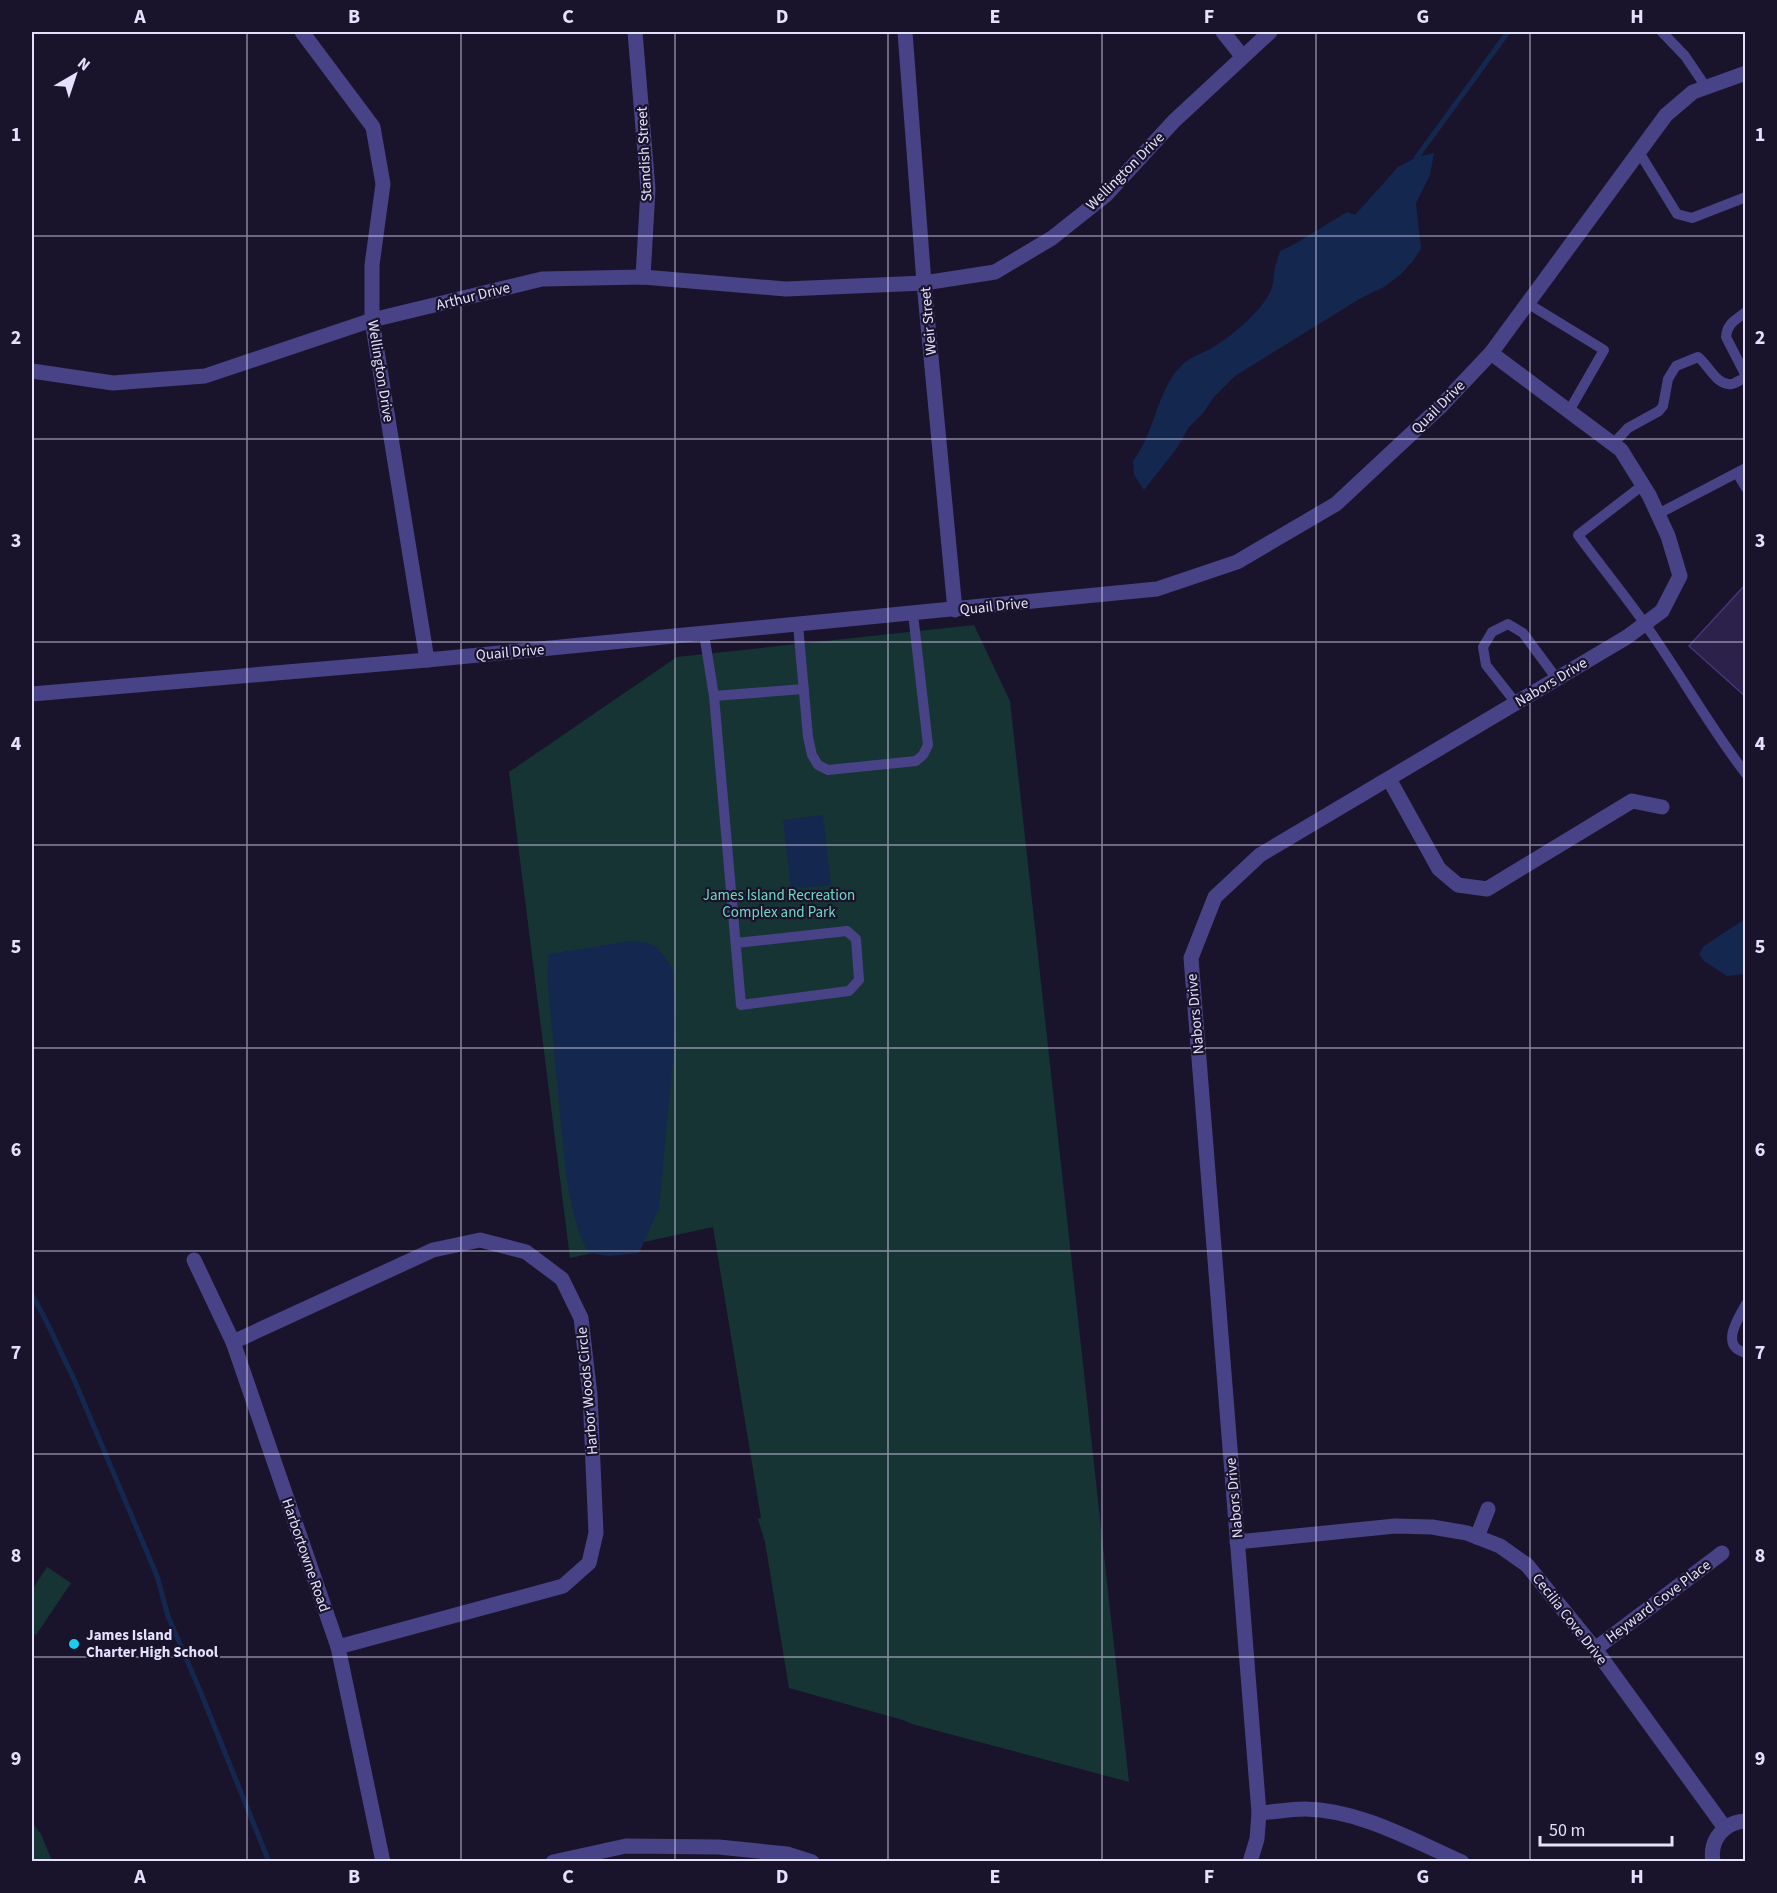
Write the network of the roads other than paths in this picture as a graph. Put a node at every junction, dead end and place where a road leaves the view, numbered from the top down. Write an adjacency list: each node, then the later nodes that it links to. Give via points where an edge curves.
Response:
1 (302, 32): 16 (street, Wellington Drive, via 373,127 383,184 372,265)
2 (636, 32): 12 (street, Standish Street, via 648,189)
3 (905, 32): 13 (street, Weir Street)
4 (1223, 32): 7 (street)
5 (1270, 32): 7 (street, Wellington Drive)
6 (1662, 32): 9 (lane)
7 (1242, 56): 13 (street, Wellington Drive, via 1174,121 1106,195 1052,238 995,272)
8 (1746, 73): 9 (street, Quail Drive)
9 (1707, 87): 10 (street, Quail Drive, via 1693,92 1666,115)
10 (1639, 152): 11 (lane, via 1677,214 1692,218); 14 (street, Quail Drive)
11 (1746, 197)
12 (643, 277): 13 (street, Arthur Drive, via 786,289); 16 (street, Arthur Drive, via 542,279)
13 (924, 283): 26 (street, Weir Street)
14 (1527, 303): 17 (street, Quail Drive); 20 (lane, via 1604,350)
15 (1746, 312): 19 (lane, via 1730,323 1726,337)
16 (372, 320): 18 (street, Arthur Drive, via 205,376 113,383); 31 (street, Wellington Drive)
17 (1491, 353): 20 (street, Nabors Drive); 26 (street, Quail Drive, via 1440,407 1336,504 1237,562 1157,589)
18 (32, 371)
19 (1746, 377): 21 (lane, via 1723,384 1698,357 1676,366 1668,378 1659,411 1628,428)
20 (1569, 411): 21 (street, Nabors Drive)
21 (1613, 444): 23 (street, Nabors Drive)
22 (1741, 471): 24 (lane); 25 (lane)
23 (1643, 485): 25 (street, Nabors Drive); 28 (lane, via 1578,535)
24 (1746, 488)
25 (1658, 514): 28 (street, Nabors Drive, via 1680,576 1662,611)
26 (955, 610): 27 (street, Quail Drive)
27 (913, 614): 29 (street, Quail Drive); 33 (lane, via 928,745 916,761 828,770 818,765 808,737)
28 (1645, 624): 32 (street, Nabors Drive); 37 (lane)
29 (798, 625): 30 (street, Quail Drive); 33 (lane)
30 (704, 634): 31 (street, Quail Drive); 35 (lane)
31 (427, 660): 34 (street, Quail Drive)
32 (1557, 679): 36 (street, Nabors Drive); 36 (lane, via 1523,633 1508,624 1492,632 1483,647 1486,665)
33 (804, 689): 35 (lane)
34 (32, 694)
35 (714, 696): 40 (lane)
36 (1516, 704): 38 (street, Nabors Drive)
37 (1746, 774)
38 (1389, 778): 39 (street, via 1439,869 1458,885 1487,889 1632,801); 47 (street, Nabors Drive, via 1252,862 1215,897 1191,958)
39 (1662, 807)
40 (736, 943): 40 (lane, via 741,1005 849,991 859,980 856,939 847,931)
41 (194, 1260): 43 (street, Harbortowne Road)
42 (1746, 1304): 44 (lane, via 1731,1334 1739,1352)
43 (232, 1342): 49 (street, Harbortowne Road); 49 (street, Harbor Woods Circle, via 433,1250 480,1240 526,1252 562,1279 581,1318 590,1395 596,1533 589,1563 563,1586)
44 (1746, 1353)
45 (1488, 1509): 46 (street)
46 (1478, 1537): 47 (street, Cecilia Cove Drive, via 1432,1527 1395,1526); 50 (street, Cecilia Cove Drive, via 1500,1546 1527,1565)
47 (1237, 1542): 51 (street, Nabors Drive)
48 (1722, 1553): 50 (street, Heyward Cove Place)
49 (338, 1647): 54 (street, Harbortowne Road)
50 (1595, 1648): 53 (street, Cecilia Cove Drive)
51 (1259, 1813): 57 (street, Nabors Drive); 58 (street, via 1304,1809 1336,1812)
52 (1746, 1821): 53 (street)
53 (1725, 1828): 59 (street, via 1713,1845)
54 (383, 1862)
55 (553, 1862): 56 (street, via 637,1846 719,1847 787,1854)
56 (812, 1862)
57 (1250, 1862)
58 (1462, 1862)
59 (1713, 1862)

